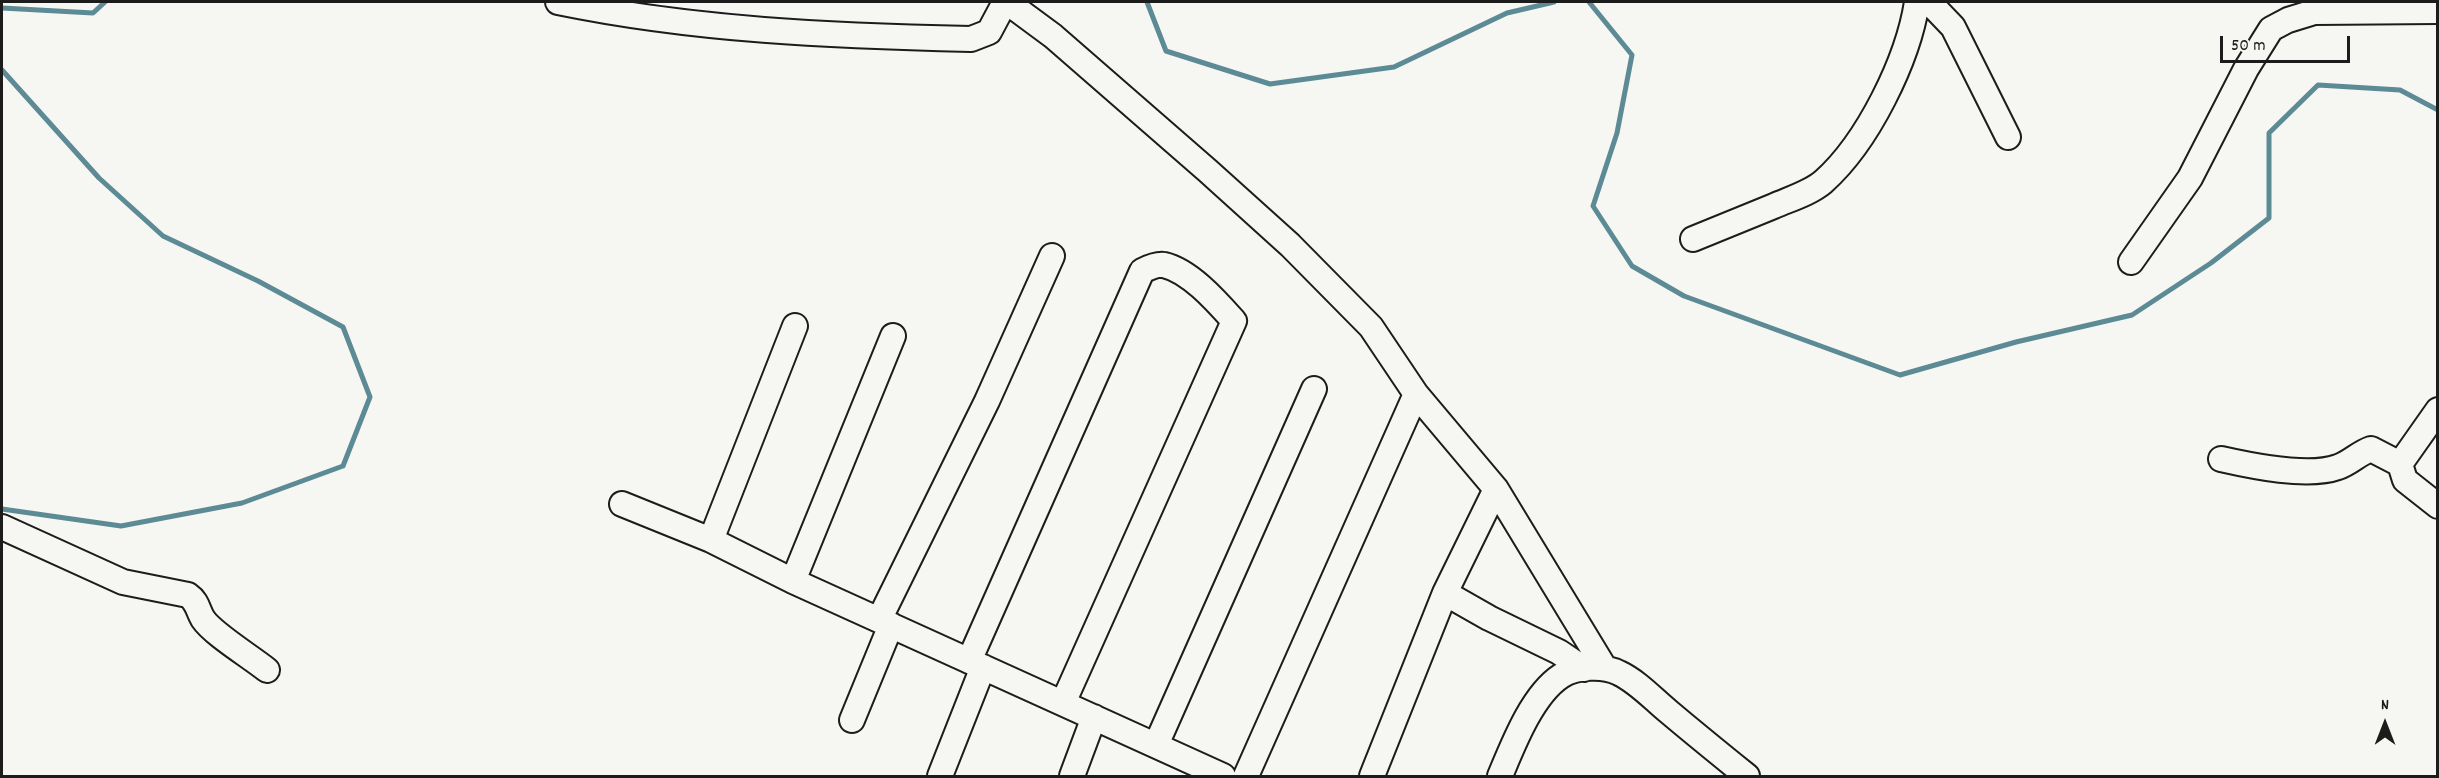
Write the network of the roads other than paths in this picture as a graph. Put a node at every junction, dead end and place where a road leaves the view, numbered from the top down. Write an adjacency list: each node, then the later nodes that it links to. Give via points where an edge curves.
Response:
1 (558, 2): 2 (street, via 737,28 832,36 971,39 989,32)
2 (1006, 2): 13 (street, via 1053,36 1290,245 1371,327)
3 (1917, 2): 7 (street, via 1907,44 1884,98 1845,157 1822,183)
4 (1929, 2): 6 (street, via 1953,27)
5 (2438, 10): 9 (street, via 2314,12 2271,28 2190,178)
6 (2008, 137)
7 (1693, 239)
8 (1052, 256): 24 (street)
9 (2131, 262)
10 (795, 326): 21 (street)
11 (893, 336): 22 (street)
12 (1314, 389): 31 (street)
13 (1416, 394): 17 (street); 36 (street)
14 (2438, 410): 16 (street)
15 (2222, 459): 16 (street, via 2265,468 2323,471 2372,449)
16 (2400, 464): 19 (street, via 2405,480)
17 (1496, 489): 23 (street); 26 (street)
18 (622, 504): 21 (street)
19 (2438, 506)
20 (2, 527): 27 (street, via 123,582 189,595 196,600 203,619)
21 (711, 540): 22 (street)
22 (793, 581): 24 (street)
23 (1445, 593): 26 (street); 37 (street)
24 (885, 622): 25 (street); 30 (street)
25 (976, 664): 28 (street); 28 (street, via 1142,271 1163,265 1178,271 1208,293 1234,321); 33 (street)
26 (1594, 668): 38 (street, via 1562,675 1546,691 1525,722); 39 (street, via 1619,672)
27 (267, 670)
28 (1063, 703): 29 (street)
29 (1094, 717): 31 (street); 34 (street)
30 (852, 720)
31 (1156, 745): 32 (street)
32 (1184, 769): 35 (street)
33 (940, 777)
34 (1072, 777)
35 (1223, 777)
36 (1246, 777)
37 (1372, 777)
38 (1500, 777)
39 (1747, 777)

